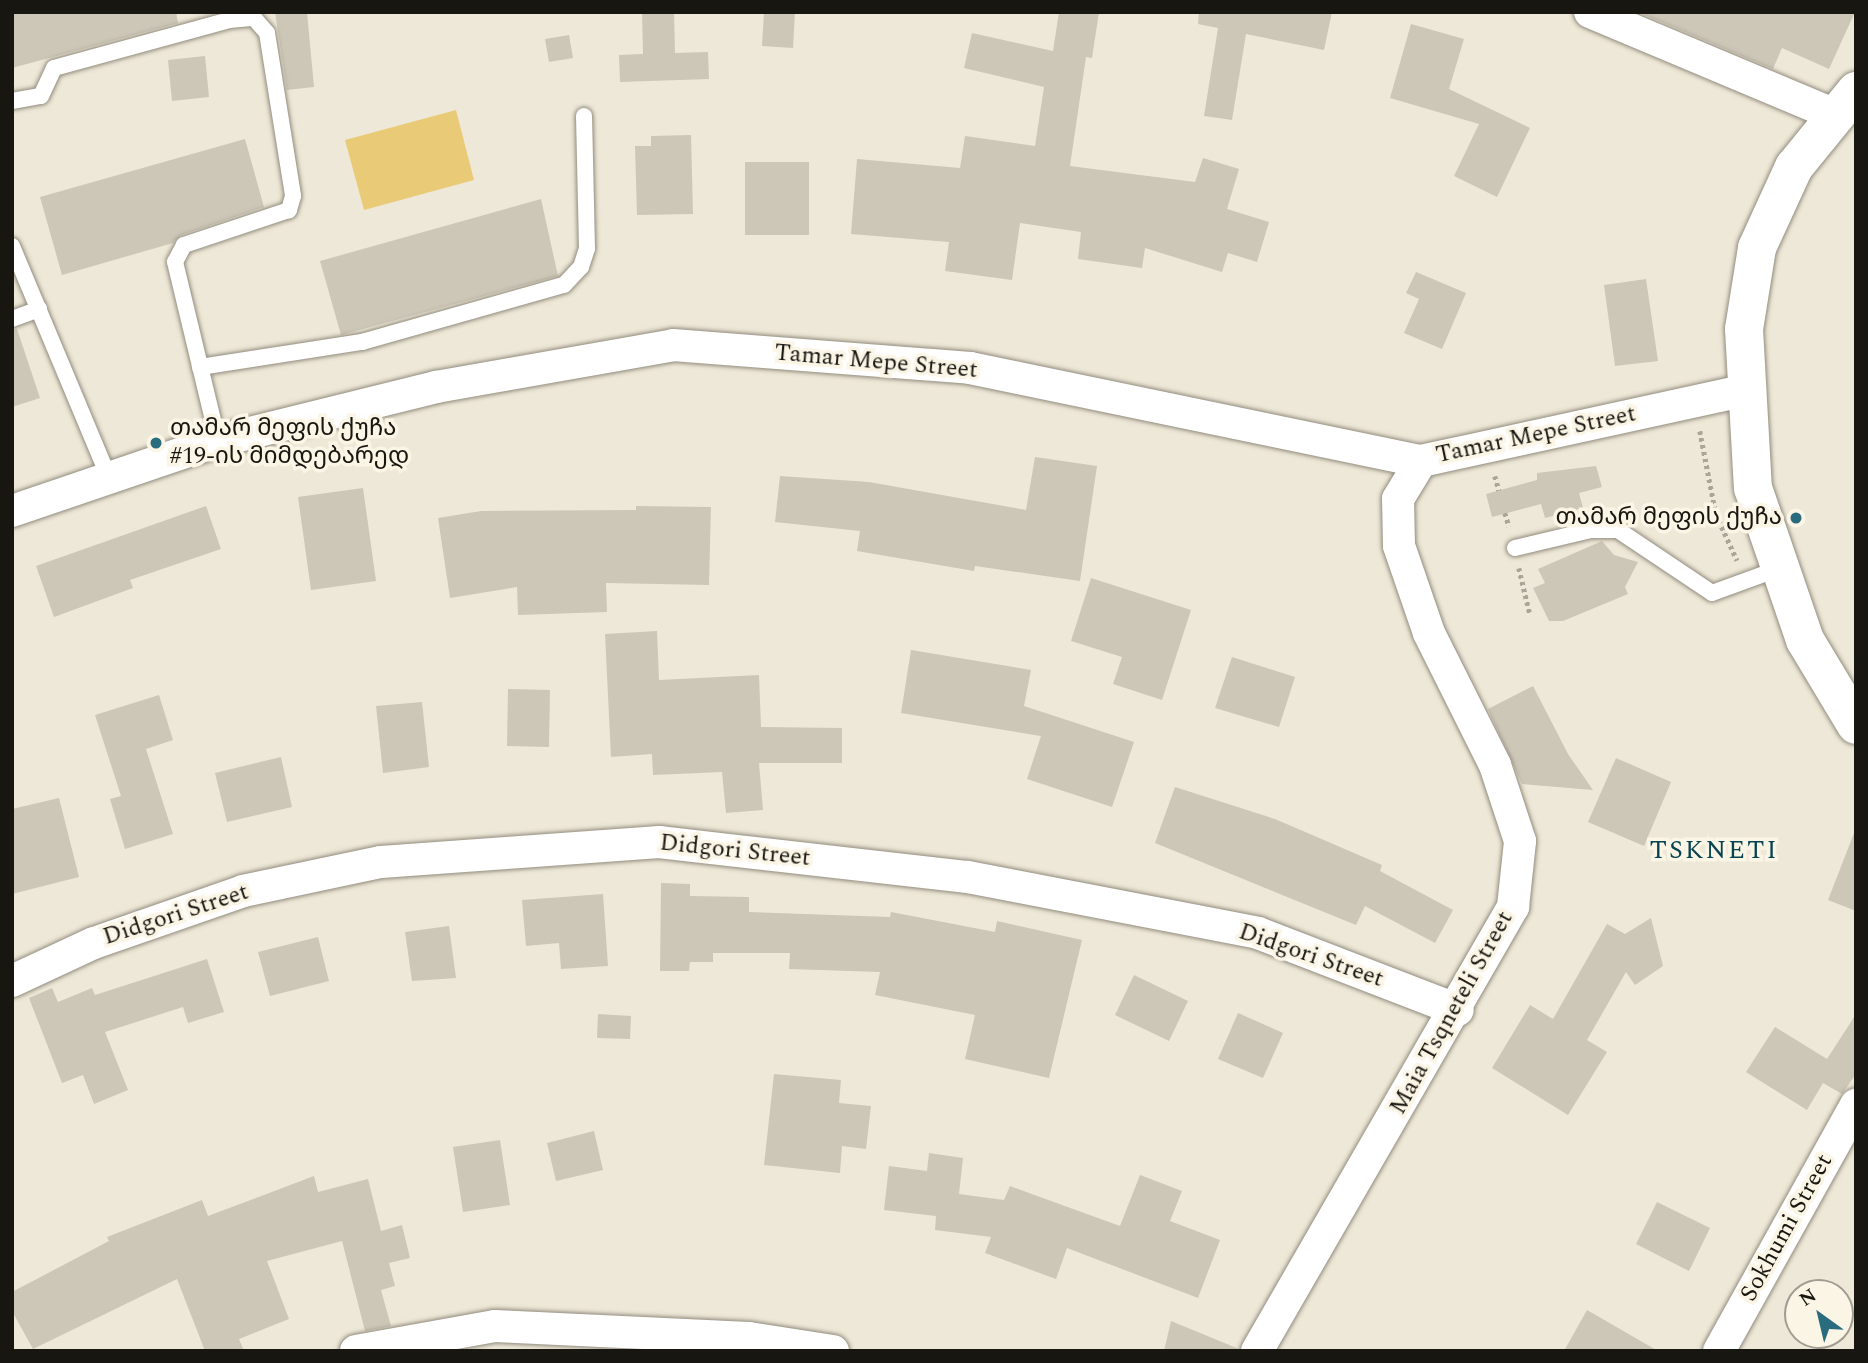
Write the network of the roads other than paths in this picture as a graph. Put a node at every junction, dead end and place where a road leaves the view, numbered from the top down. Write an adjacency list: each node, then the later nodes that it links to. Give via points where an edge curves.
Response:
1 (1590, 12): 3 (street)
2 (12, 101): 8 (lane, via 41,96 54,68 229,20 254,18 267,33 293,196 278,216 184,245 179,254 178,282)
3 (1845, 103): 9 (main road, via 1794,167 1756,248 1744,329)
4 (584, 116): 8 (lane, via 587,248 581,267 564,285 362,342)
5 (12, 246): 6 (lane)
6 (39, 310): 7 (lane); 12 (lane)
7 (12, 319)
8 (200, 367): 10 (lane)
9 (1746, 390): 11 (street, Tamar Mepe Street); 15 (main road, via 1753,488)
10 (218, 441): 11 (street, Tamar Mepe Street, via 436,387 673,345 970,368); 12 (street, Tamar Mepe Street)
11 (1421, 461): 18 (street, Maia Tsqneteli Street, via 1398,499 1399,546 1429,633 1495,765 1520,841 1513,907)
12 (109, 478): 13 (street, Tamar Mepe Street)
13 (12, 512)
14 (1515, 548): 15 (lane, via 1591,530 1618,530 1712,593)
15 (1778, 569): 16 (main road, via 1805,640)
16 (1856, 725)
17 (12, 981): 18 (street, Didgori Street, via 94,943 243,891 380,862 659,842 968,877 1258,933)
18 (1458, 1010): 22 (street, Maia Tsqneteli Street)
19 (1856, 1105): 23 (street, Sokhumi Street)
20 (356, 1351): 21 (street, via 495,1326 749,1338)
21 (833, 1351)
22 (1257, 1351)
23 (1719, 1351)

